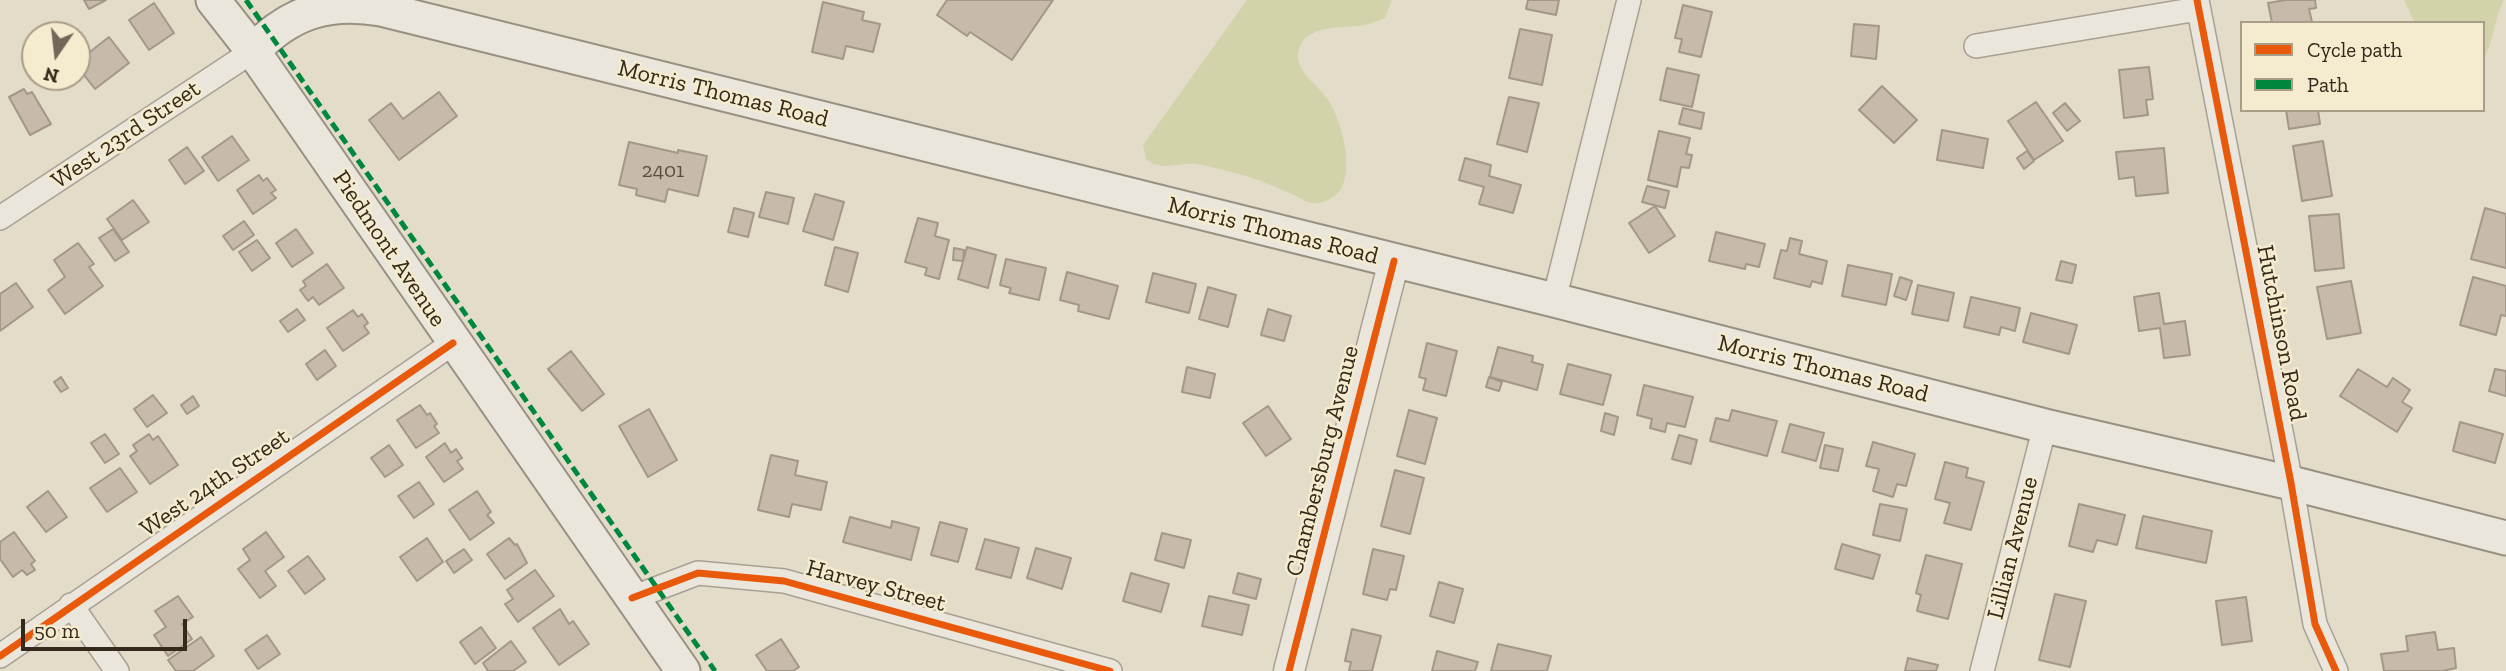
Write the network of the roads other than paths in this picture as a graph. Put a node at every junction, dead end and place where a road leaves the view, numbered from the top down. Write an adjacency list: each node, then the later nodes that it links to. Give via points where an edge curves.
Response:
1 (213, 0): 5 (main road, Piedmont Avenue)
2 (1629, 0): 8 (street)
3 (2198, 5): 4 (street); 11 (street, Hutchinson Road)
4 (1976, 46)
5 (253, 51): 6 (street, West 23rd Street); 7 (main road, Morris Thomas Road, via 280,26 316,11 343,5 381,9); 9 (main road, Piedmont Avenue)
6 (0, 219)
7 (1394, 261): 8 (main road, Morris Thomas Road); 19 (street, Chambersburg Avenue)
8 (1554, 300): 10 (main road, Morris Thomas Road)
9 (453, 343): 13 (main road, Piedmont Avenue); 14 (street, West 24th Street)
10 (2045, 426): 11 (main road, Morris Thomas Road); 20 (street, Lillian Avenue)
11 (2291, 483): 12 (main road, Morris Thomas Road); 21 (street, Hutchinson Road, via 2315,624)
12 (2506, 538)
13 (632, 598): 17 (main road, Piedmont Avenue); 18 (street, Harvey Street, via 698,573 785,581)
14 (71, 605): 15 (street, West 24th Street); 16 (street)
15 (0, 656)
16 (117, 671)
17 (683, 671)
18 (1110, 671)
19 (1289, 671)
20 (1982, 671)
21 (2336, 671)

